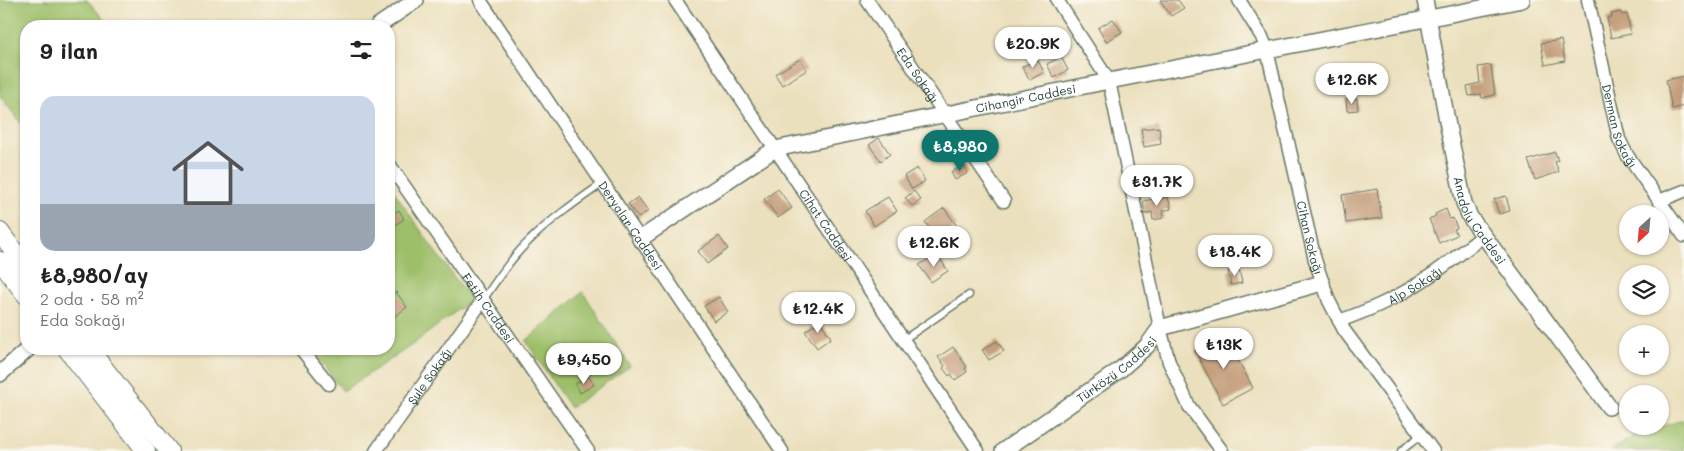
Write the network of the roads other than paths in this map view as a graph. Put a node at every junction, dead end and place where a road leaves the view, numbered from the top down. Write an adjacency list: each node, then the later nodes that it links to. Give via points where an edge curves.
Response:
1 (416, 0): 11 (street)
2 (480, 0): 17 (street, Deryalar Caddesi)
3 (675, 0): 15 (street, Cihat Caddesi)
4 (867, 0): 14 (street, Eda Sokağı)
5 (1057, 0): 13 (street)
6 (1239, 0): 12 (street, Cihan Sokağı)
7 (1426, 0): 10 (street, Anadolu Caddesi)
8 (1522, 0): 10 (street, Cihangir Caddesi)
9 (1588, 0): 20 (street, Derman Sokağı, via 1619,139)
10 (1429, 18): 12 (street, Cihangir Caddesi); 22 (street, Anadolu Caddesi, via 1464,203)
11 (387, 20)
12 (1267, 50): 13 (street, Cihangir Caddesi); 27 (street, Cihan Sokağı)
13 (1110, 81): 14 (street, Cihangir Caddesi); 32 (street)
14 (946, 115): 15 (street, Cihangir Caddesi); 19 (street, Eda Sokağı)
15 (775, 149): 24 (street, Cihangir Caddesi); 33 (street, Cihat Caddesi)
16 (395, 173): 30 (street, Fetih Caddesi)
17 (602, 183): 24 (street, Deryalar Caddesi); 30 (lane, via 529,241)
18 (1684, 191): 20 (street)
19 (1004, 201)
20 (1659, 201): 23 (street, Derman Sokağı)
21 (0, 232): 25 (main road)
22 (1483, 236): 31 (street, Alp Sokağı, via 1410,289); 40 (street, Anadolu Caddesi)
23 (1684, 236)
24 (640, 239): 46 (street, Deryalar Caddesi)
25 (20, 259)
26 (0, 261): 28 (main road)
27 (1322, 283): 31 (street, Cihan Sokağı); 32 (street, Türközü Caddesi)
28 (20, 287)
29 (969, 295): 33 (lane)
30 (483, 300): 44 (street, Şule Sokağı); 45 (street, Fetih Caddesi)
31 (1339, 321): 41 (street, Cihan Sokağı)
32 (1160, 328): 48 (street, Türközü Caddesi, via 1147,346 1121,369); 49 (street, via 1169,362 1190,406)
33 (903, 340): 47 (street, Cihat Caddesi)
34 (21, 355): 38 (street)
35 (72, 355): 42 (main road)
36 (94, 355): 43 (main road)
37 (306, 355): 39 (street)
38 (0, 374)
39 (328, 384)
40 (1610, 407)
41 (1421, 435): 50 (lane); 51 (street, Cihan Sokağı)
42 (146, 451)
43 (169, 451)
44 (376, 451)
45 (588, 451)
46 (782, 451)
47 (978, 451)
48 (1003, 451)
49 (1222, 451)
50 (1401, 451)
51 (1433, 451)

